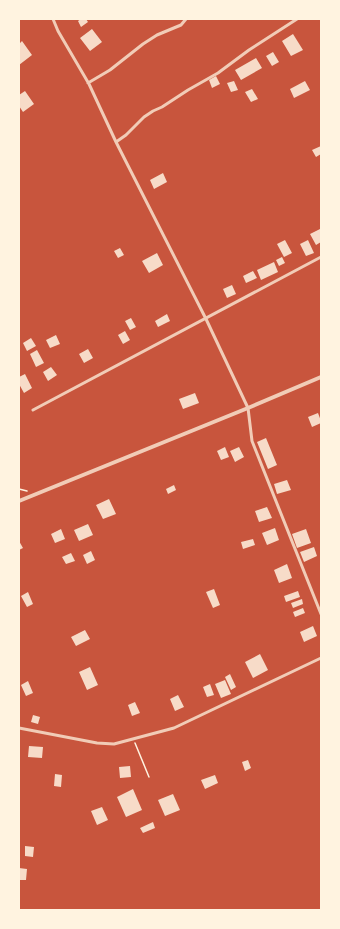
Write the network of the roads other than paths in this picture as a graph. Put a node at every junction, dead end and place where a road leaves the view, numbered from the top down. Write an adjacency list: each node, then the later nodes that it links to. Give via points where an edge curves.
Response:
1 (53, 19): 4 (street)
2 (186, 19): 4 (street, via 143,44 110,70)
3 (297, 19): 5 (street, via 248,50 218,73 144,117)
4 (88, 83): 5 (street)
5 (116, 142): 7 (street)
6 (321, 257): 7 (street)
7 (206, 319): 9 (street); 10 (street)
8 (321, 377): 9 (street)
9 (248, 408): 11 (street); 12 (street, via 252,441)
10 (33, 410)
11 (19, 501)
12 (321, 614)
13 (321, 658): 14 (street, via 174,728 114,744)
14 (19, 728)

